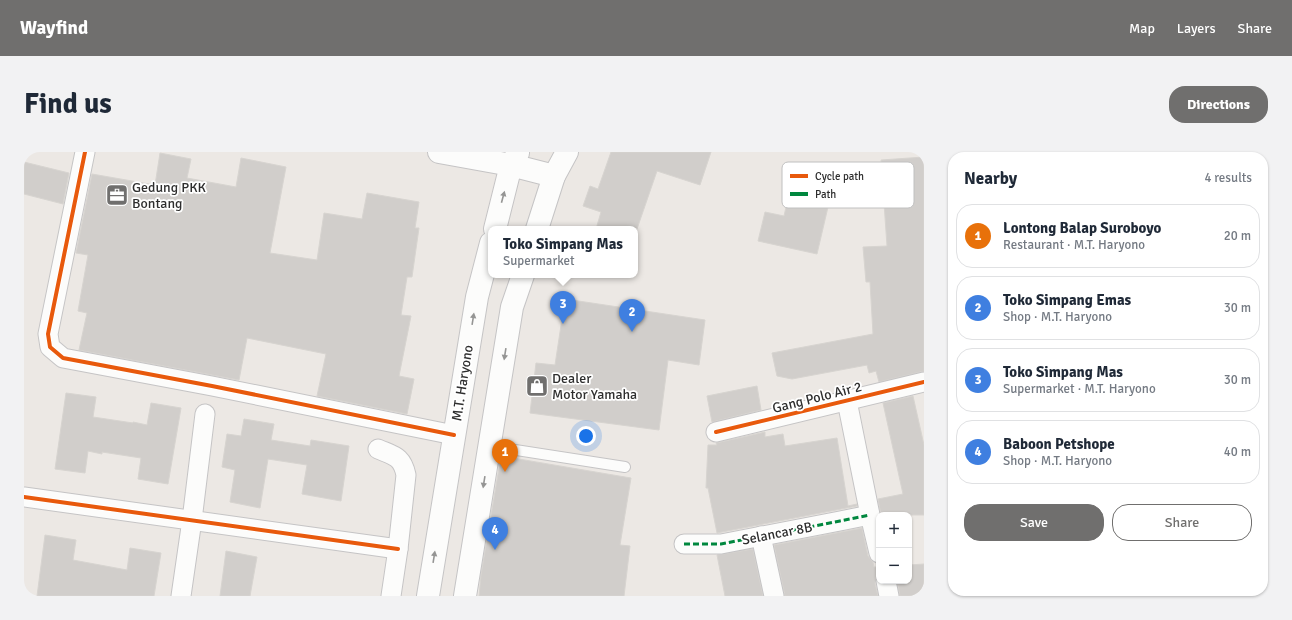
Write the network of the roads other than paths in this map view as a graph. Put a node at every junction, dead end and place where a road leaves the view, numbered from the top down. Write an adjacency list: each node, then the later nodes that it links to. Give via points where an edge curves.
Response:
1 (85, 152): 14 (street, via 48,334 50,347 64,358)
2 (439, 152): 4 (main road)
3 (567, 152): 5 (main road)
4 (515, 159): 5 (main road); 6 (main road, one-way to 4)
5 (554, 176): 7 (main road)
6 (496, 226)
7 (538, 226)
8 (488, 255): 14 (main road, M.T. Haryono, one-way to 8, via 477,297)
9 (522, 278): 15 (main road, one-way to 15, via 512,307)
10 (924, 382): 11 (street, Gang Polo Air 2)
11 (847, 401): 13 (street, Gang Polo Air 2); 19 (street)
12 (205, 414): 20 (street)
13 (716, 432)
14 (454, 435): 28 (main road, M.T. Haryono, one-way to 14)
15 (490, 446): 17 (lane); 29 (main road, one-way to 29)
16 (378, 449): 24 (street, via 399,458 406,475)
17 (625, 467)
18 (24, 497): 20 (street)
19 (870, 515): 21 (street, Selancar 8B); 23 (street)
20 (192, 520): 24 (street); 26 (street)
21 (761, 536): 22 (street, Selancar 8B, via 721,544); 30 (street)
22 (684, 544)
23 (878, 548)
24 (398, 549): 27 (street)
25 (887, 584): 31 (street)
26 (181, 596)
27 (391, 596)
28 (428, 596)
29 (465, 596)
30 (774, 596)
31 (890, 596)

